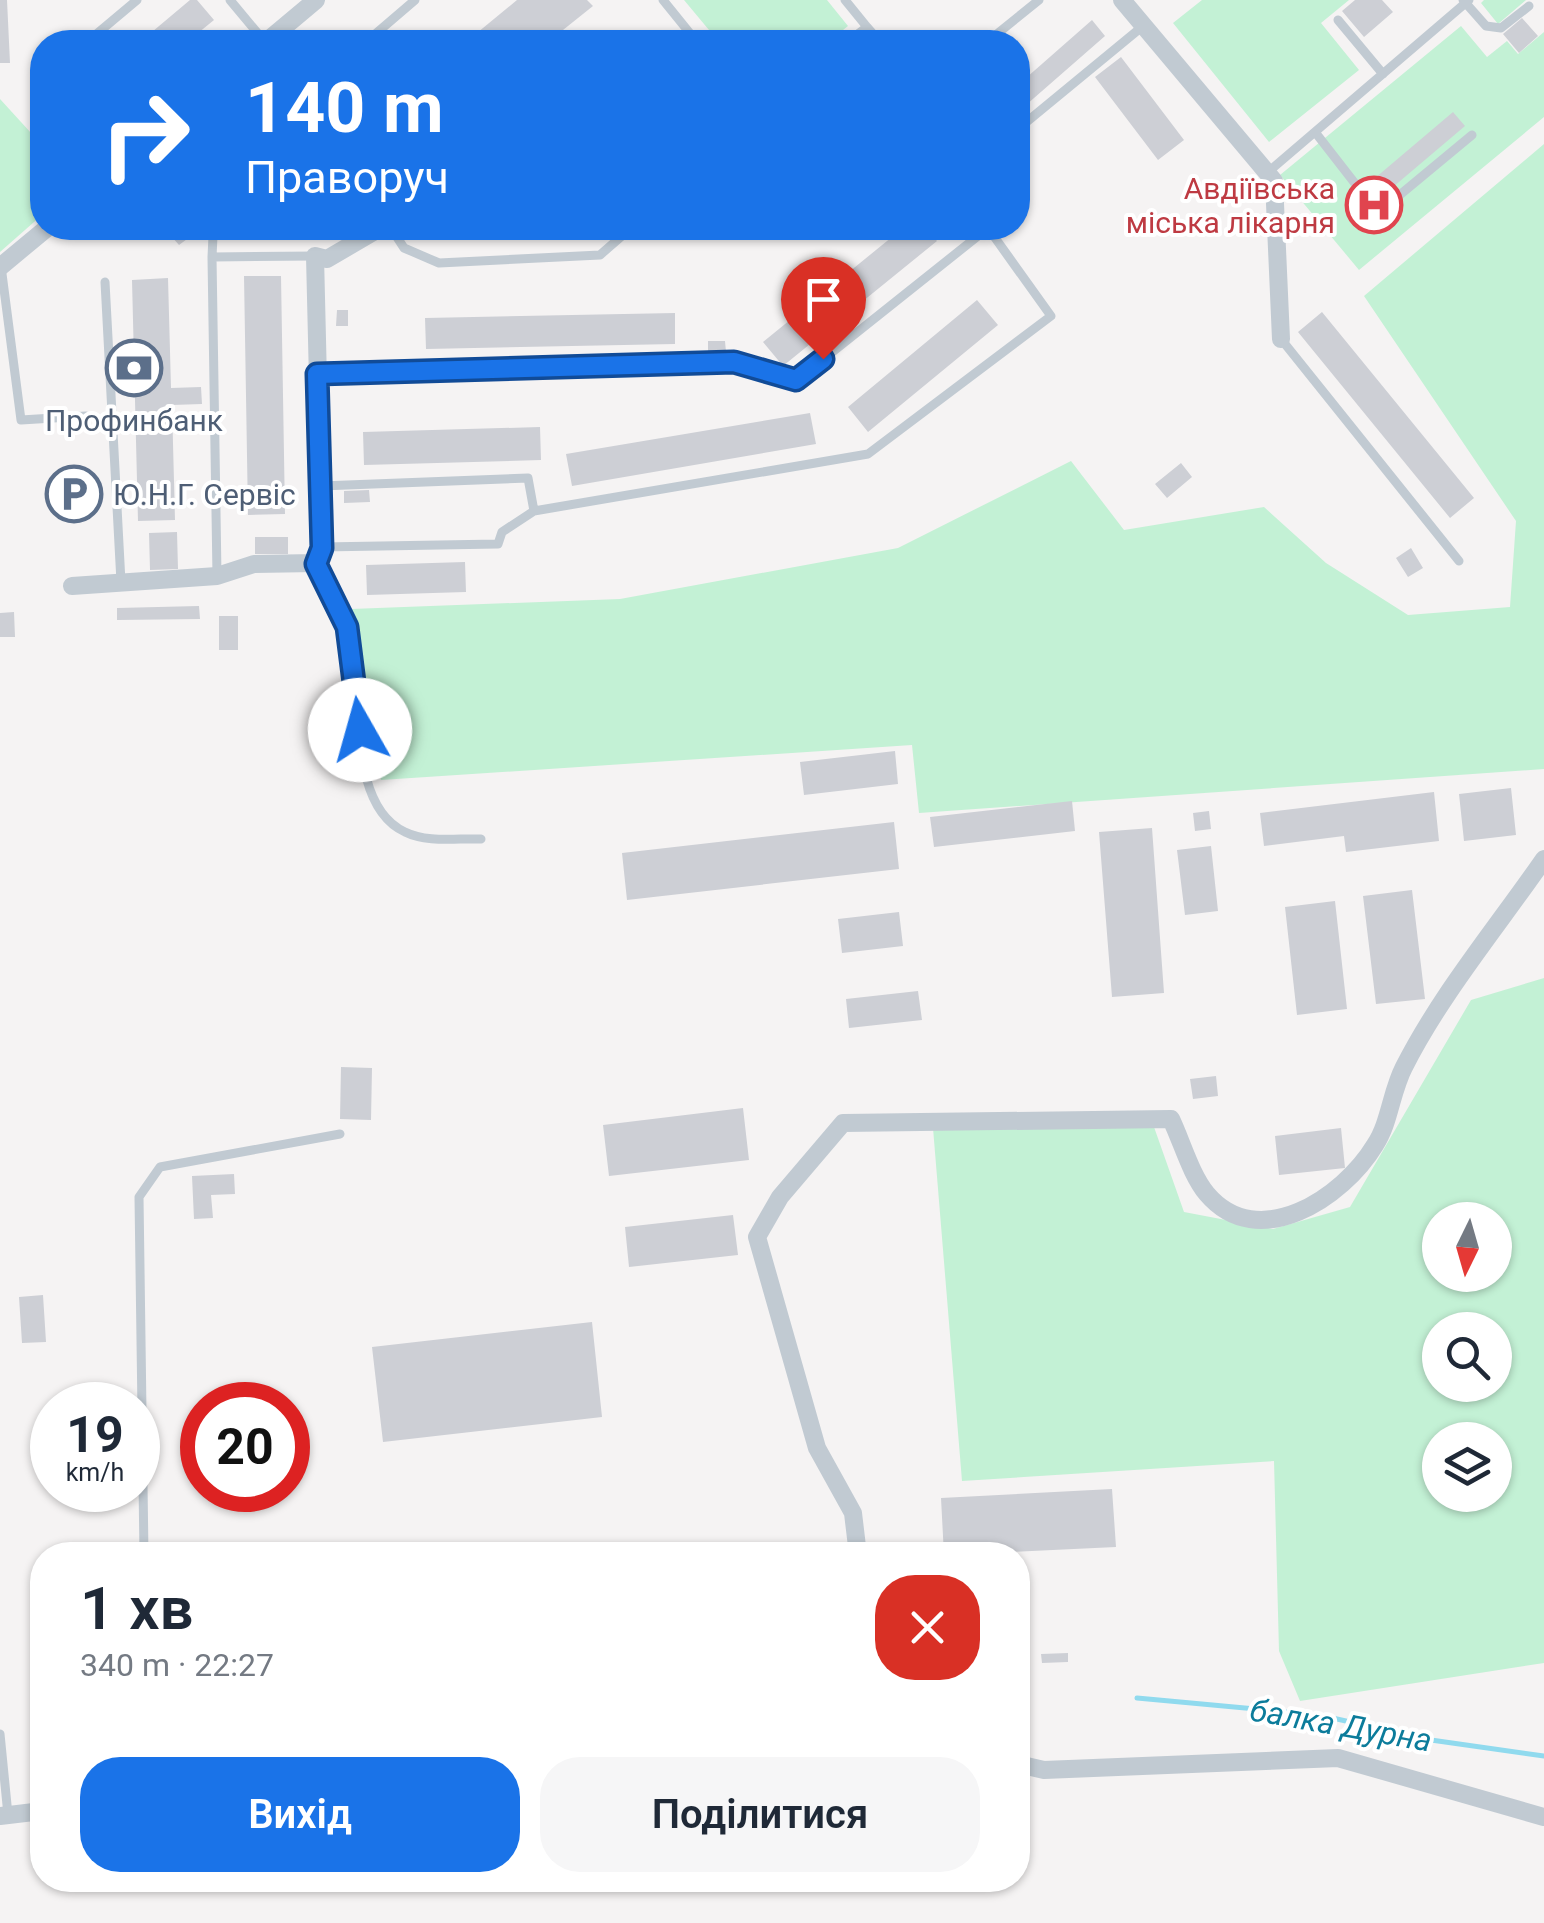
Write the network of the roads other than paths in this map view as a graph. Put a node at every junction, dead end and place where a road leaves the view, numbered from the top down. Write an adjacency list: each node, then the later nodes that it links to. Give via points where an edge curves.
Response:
1 (137, 0): 10 (lane)
2 (230, 0): 16 (lane)
3 (316, 0): 17 (street)
4 (416, 0): 18 (lane)
5 (664, 0): 19 (lane)
6 (845, 0): 14 (lane)
7 (1038, 0): 22 (lane)
8 (1122, 0): 13 (street)
9 (1466, 1): 11 (lane, via 1486,26 1501,28); 23 (lane)
10 (126, 5): 15 (lane)
11 (1529, 6)
12 (1338, 20): 23 (lane)
13 (1144, 26): 24 (lane); 27 (street)
14 (867, 27): 20 (lane); 21 (lane)
15 (99, 30)
16 (256, 30)
17 (294, 30)
18 (380, 30)
19 (688, 30)
20 (863, 30)
21 (870, 30)
22 (1002, 30)
23 (1383, 74): 25 (lane)
24 (1030, 119)
25 (1315, 132): 26 (lane, via 1371,204 1384,208); 27 (lane)
26 (1472, 135)
27 (1267, 173): 39 (street, via 1274,181)
28 (33, 240): 37 (street)
29 (213, 240): 36 (lane)
30 (359, 240): 35 (street, via 327,259)
31 (399, 240): 32 (lane, via 438,263 600,255)
32 (617, 240)
33 (973, 240): 40 (lane, via 796,380 734,362)
34 (997, 240): 43 (lane, via 1051,316 868,454)
35 (315, 256): 36 (lane); 40 (street)
36 (212, 257): 46 (lane)
37 (0, 266): 41 (lane, via 20,420)
38 (105, 282): 47 (lane)
39 (1282, 339): 45 (lane)
40 (317, 374): 42 (street)
41 (86, 416)
42 (320, 486): 43 (lane, via 528,478); 44 (street)
43 (534, 512): 44 (lane, via 502,532 498,544)
44 (319, 556): 46 (street); 49 (lane, via 347,627 364,764 384,817 420,837)
45 (1459, 561)
46 (217, 576): 47 (street)
47 (121, 582): 48 (street)
48 (72, 586)
49 (481, 839)
50 (1544, 859): 53 (street, via 1403,1068 1378,1141 1360,1168 1287,1218 1260,1223 1232,1216 1206,1193 1171,1119 843,1123 780,1197 758,1237 817,1448 852,1513)
51 (340, 1134): 52 (lane, via 160,1167 139,1197)
52 (144, 1542)
53 (856, 1542)
54 (0, 1734): 57 (lane)
55 (1030, 1767): 58 (street, via 1338,1758)
56 (30, 1812): 57 (street)
57 (4, 1815)
58 (1544, 1817)

